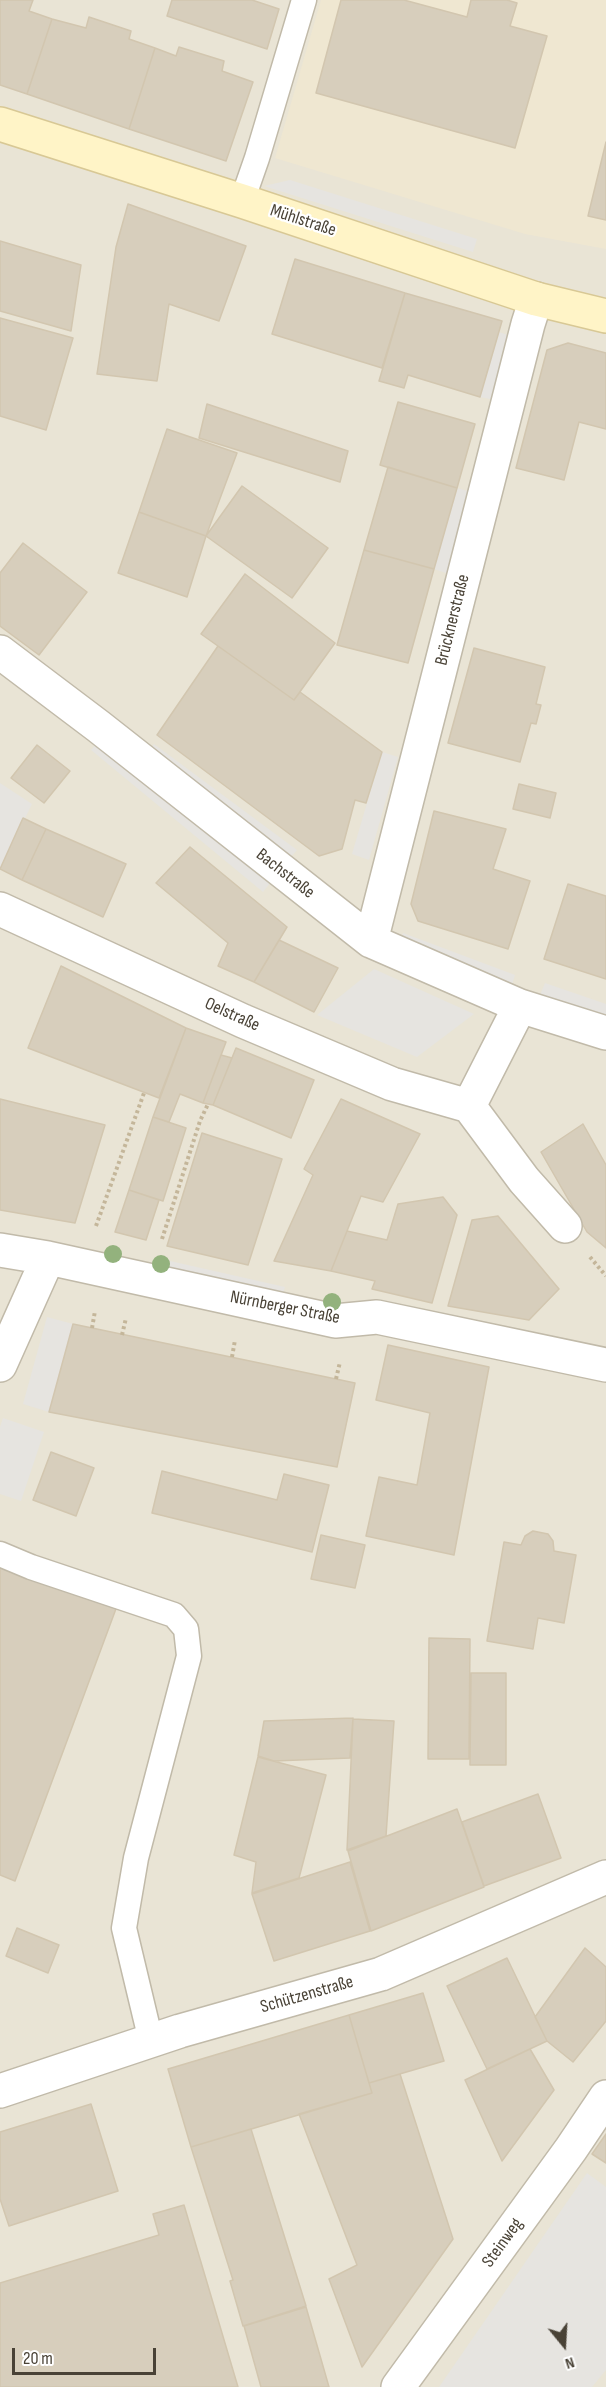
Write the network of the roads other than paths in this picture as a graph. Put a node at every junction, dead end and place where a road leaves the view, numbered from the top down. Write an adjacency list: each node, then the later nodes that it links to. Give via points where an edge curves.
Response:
1 (304, 0): 3 (lane)
2 (0, 124): 3 (street, Mühlstraße)
3 (242, 201): 4 (street, Mühlstraße)
4 (537, 299): 5 (street, Mühlstraße); 8 (street, Brücknerstraße)
5 (606, 316)
6 (0, 652): 8 (street, Bachstraße)
7 (0, 909): 11 (street, Oelstraße, via 243,1021 392,1084)
8 (371, 941): 9 (street, Bachstraße)
9 (520, 1006): 10 (street, Bachstraße); 11 (street)
10 (606, 1033)
11 (470, 1106): 12 (street, via 524,1180)
12 (565, 1226)
13 (0, 1250): 14 (street, Nürnberger Straße)
14 (48, 1258): 15 (street); 16 (street, Nürnberger Straße, via 335,1321 378,1317)
15 (0, 1365)
16 (606, 1365)
17 (0, 1554): 19 (lane, via 174,1615 186,1629 189,1656 136,1858 124,1928)
18 (606, 1877): 19 (street, Schützenstraße, via 381,1974)
19 (151, 2041): 20 (street, Schützenstraße)
20 (0, 2091)
21 (606, 2097): 22 (street, Steinweg)
22 (398, 2387)

